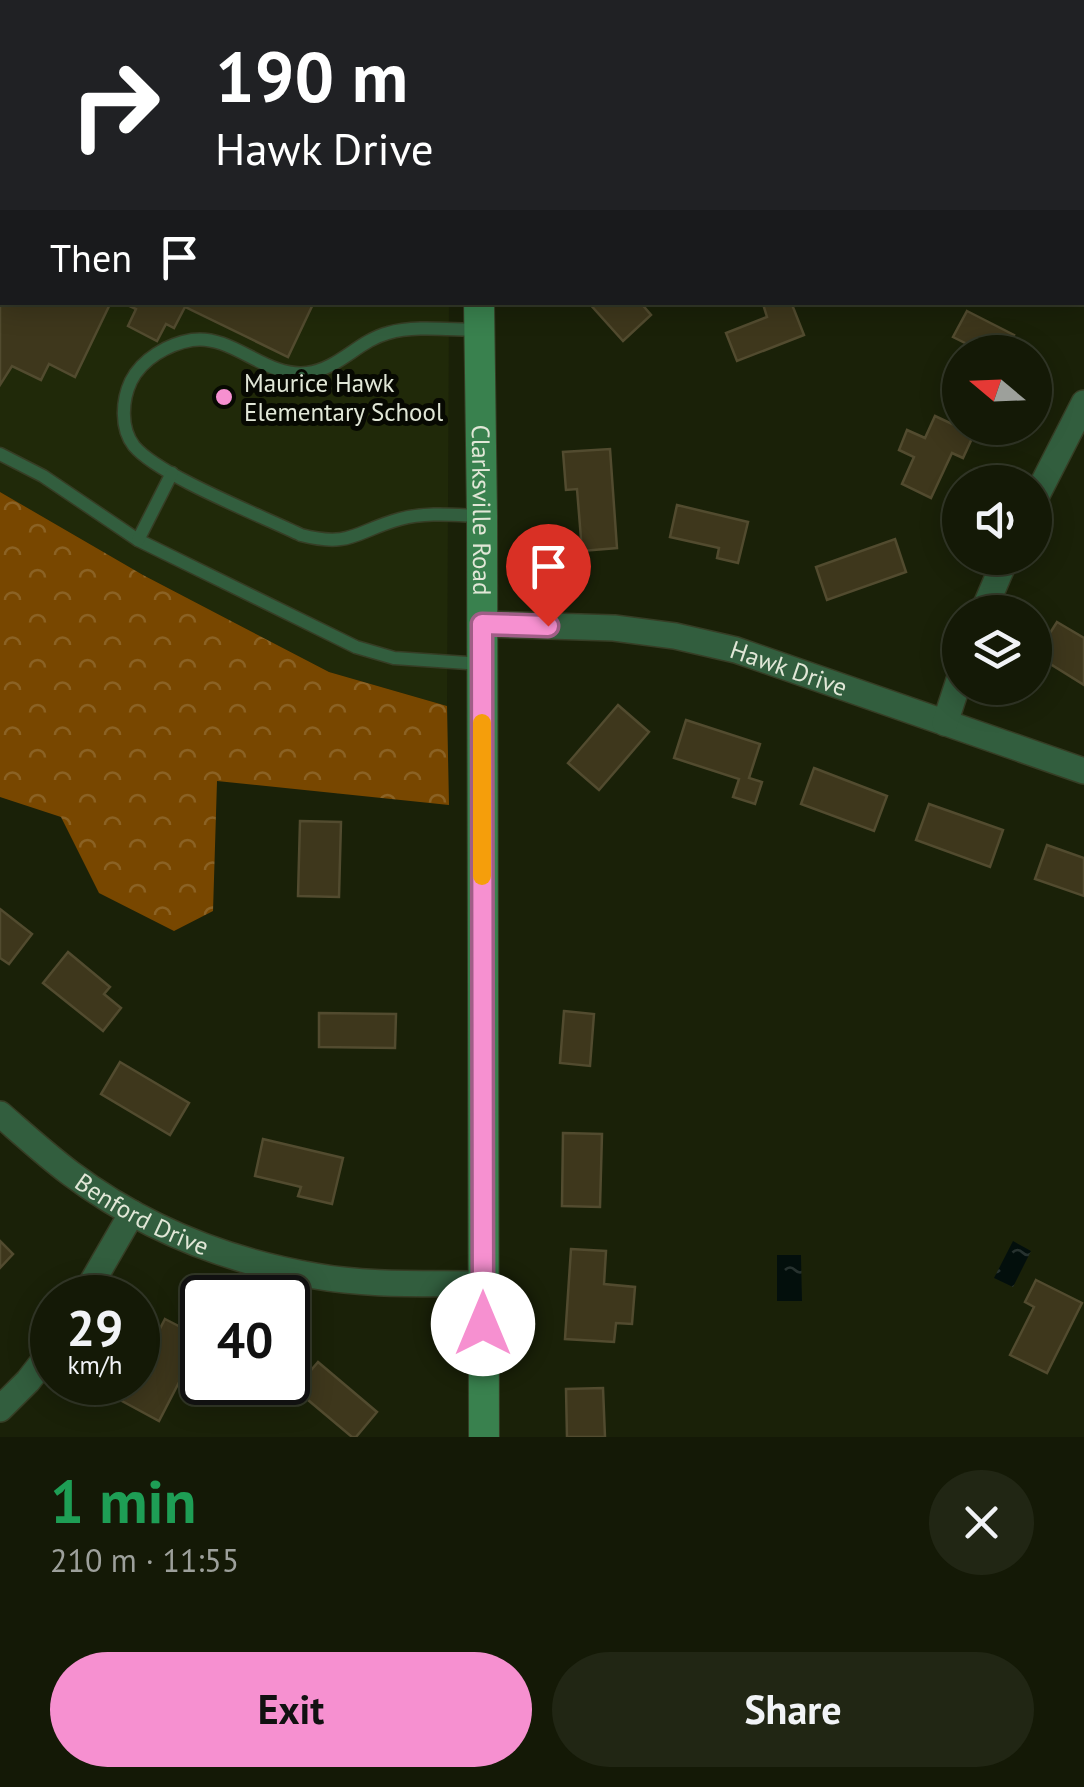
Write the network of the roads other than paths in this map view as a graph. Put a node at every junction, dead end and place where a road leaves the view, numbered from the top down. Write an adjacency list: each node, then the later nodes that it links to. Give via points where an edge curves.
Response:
1 (479, 316): 5 (lane, via 390,332 305,374 282,371 221,343 170,345 137,369 124,395 124,415 136,448); 6 (street, Clarksville Road)
2 (1084, 403): 4 (street)
3 (0, 454): 7 (lane)
4 (1052, 466)
5 (172, 473): 6 (lane, via 322,541 344,541 402,519); 7 (lane)
6 (482, 516): 8 (street, Clarksville Road)
7 (138, 540): 9 (lane, via 356,646 394,658)
8 (482, 624): 9 (street, Clarksville Road); 11 (street, Hawk Drive, via 676,636 767,660)
9 (482, 664): 16 (street, Clarksville Road)
10 (950, 705): 11 (street)
11 (944, 723): 12 (street, Hawk Drive)
12 (1084, 772)
13 (0, 1114): 14 (street, Benford Drive)
14 (132, 1214): 15 (street); 16 (street, Benford Drive, via 251,1262 317,1277)
15 (97, 1275)
16 (483, 1284): 19 (street, Clarksville Road)
17 (30, 1378): 18 (street)
18 (0, 1409)
19 (484, 1437)

